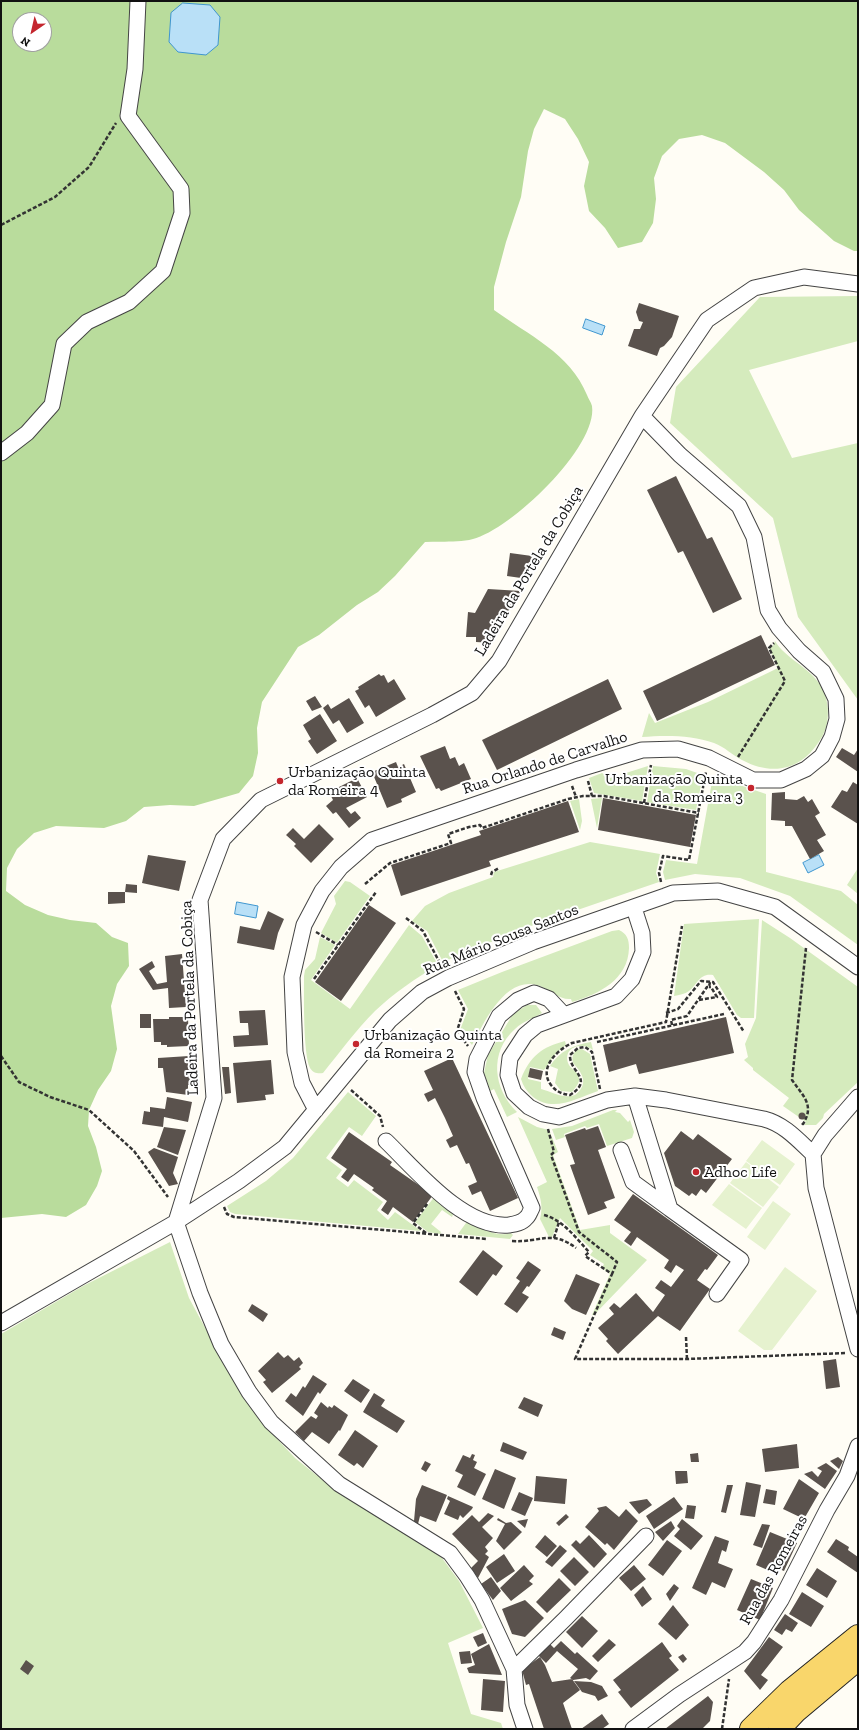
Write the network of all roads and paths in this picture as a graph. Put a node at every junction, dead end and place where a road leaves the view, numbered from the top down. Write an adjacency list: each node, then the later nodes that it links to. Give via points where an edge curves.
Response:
1 (138, 1): 2 (street, via 135,69)
2 (128, 116): 3 (path, via 118,121 89,167 55,197); 6 (street, via 181,189 182,213 163,271 129,302 87,322 64,344 52,405 26,433)
3 (1, 225)
4 (858, 284): 5 (street, Ladeira da Portela da Cobiça, via 804,277 754,288 707,320)
5 (642, 416): 47 (street, Rua Orlando de Carvalho, via 680,455 739,506 754,537 768,610 779,628 799,651 823,672 836,699 837,719 832,737 822,756 806,769 782,780 753,780 709,758 678,749 642,750 372,840 341,867 322,892 304,925 292,977 295,1052 302,1083); 57 (street, Ladeira da Portela da Cobiça, via 499,661 472,693 261,800 223,839 200,900 214,1098)
6 (1, 453)
7 (769, 648): 8 (path, via 785,681)
8 (737, 759)
9 (651, 766): 15 (path)
10 (706, 776): 16 (path)
11 (587, 778): 13 (path)
12 (572, 784): 14 (path)
13 (592, 796): 14 (path); 15 (path)
14 (576, 797): 20 (path, via 482,828 480,825 448,834 451,842 390,863)
15 (644, 804): 16 (path)
16 (699, 813): 19 (path, via 690,860 663,856 659,872)
17 (498, 868): 18 (path)
18 (491, 875)
19 (661, 882)
20 (364, 884)
21 (376, 892): 27 (path)
22 (634, 908): 25 (street, Rua Mário Sousa Santos, via 673,894 718,890 775,907); 37 (street, via 642,933 642,952 632,979 616,996); 47 (street, Rua Mário Sousa Santos, via 533,942 448,978 422,992 390,1020)
23 (406, 918): 28 (path, via 423,931)
24 (682, 926): 35 (path)
25 (808, 931): 29 (street, Rua Mário Sousa Santos); 49 (path, via 792,1080 809,1104 808,1116 803,1124)
26 (321, 935): 27 (path)
27 (338, 945): 30 (path)
28 (441, 964)
29 (858, 967)
30 (314, 979)
31 (710, 982): 32 (path); 35 (path, via 701,981 678,1009); 39 (path, via 713,982)
32 (709, 987): 34 (path); 34 (path, via 717,997)
33 (455, 992): 41 (path, via 464,1009 457,1031)
34 (698, 1000): 38 (path, via 687,1016 671,1020)
35 (666, 1013): 44 (path, via 666,1022 572,1043 557,1054 548,1066 547,1078 550,1084 560,1093 570,1095 579,1087 581,1078 571,1064 570,1056 578,1048 585,1047 592,1052)
36 (724, 1014): 38 (path)
37 (564, 1016): 48 (street, via 538,1025 525,1035 510,1058 508,1075 514,1093 529,1107); 53 (street, via 549,999 534,993 518,1000 499,1016 477,1059 475,1072 484,1098 532,1208 526,1219 516,1224 500,1226 479,1220)
38 (672, 1025): 40 (path)
39 (744, 1032)
40 (596, 1042)
41 (468, 1046)
42 (1, 1056): 57 (path, via 19,1082 50,1097 89,1110 134,1151 167,1195)
43 (350, 1090): 50 (path, via 380,1116)
44 (601, 1091)
45 (635, 1096): 48 (street, via 607,1100 559,1117); 52 (street, via 774,1122 792,1134); 55 (street)
46 (858, 1097): 52 (street, via 825,1135)
47 (316, 1110): 57 (street, Rua Mário Sousa Santos, via 285,1147)
48 (543, 1114): 64 (path, via 553,1145 554,1152 551,1155 579,1232 617,1262)
49 (799, 1121)
50 (386, 1141): 53 (street)
51 (621, 1150): 55 (street, via 633,1182)
52 (813, 1154): 68 (street, via 816,1188)
53 (437, 1191): 59 (path, via 413,1223)
54 (224, 1207): 59 (path, via 227,1214 234,1216)
55 (670, 1209): 65 (street, via 741,1260)
56 (541, 1214): 58 (path)
57 (176, 1222): 66 (street, Rua Mário Sousa Santos); 75 (street, via 200,1293 221,1344 249,1392 267,1416 301,1451 339,1484 450,1553 482,1600)
58 (559, 1222): 60 (path); 64 (path, via 589,1252 585,1256)
59 (426, 1233): 61 (path)
60 (554, 1238): 62 (path, via 525,1242); 63 (path, via 564,1240)
61 (490, 1239)
62 (511, 1240)
63 (576, 1248)
64 (612, 1274): 69 (path, via 575,1359)
65 (717, 1294)
66 (1, 1323)
67 (686, 1337): 69 (path)
68 (854, 1351): 69 (path)
69 (687, 1359)
70 (858, 1446): 74 (street, Rua das Romeiras, via 848,1476 781,1600 754,1642)
71 (646, 1536): 75 (street)
72 (858, 1636): 79 (main road, via 790,1692)
73 (858, 1659): 80 (main road, via 796,1711)
74 (731, 1661): 77 (street, Rua das Romeiras); 78 (path)
75 (514, 1668): 76 (street, via 517,1705)
76 (525, 1729)
77 (633, 1729)
78 (722, 1729)
79 (751, 1729)
80 (779, 1729)

